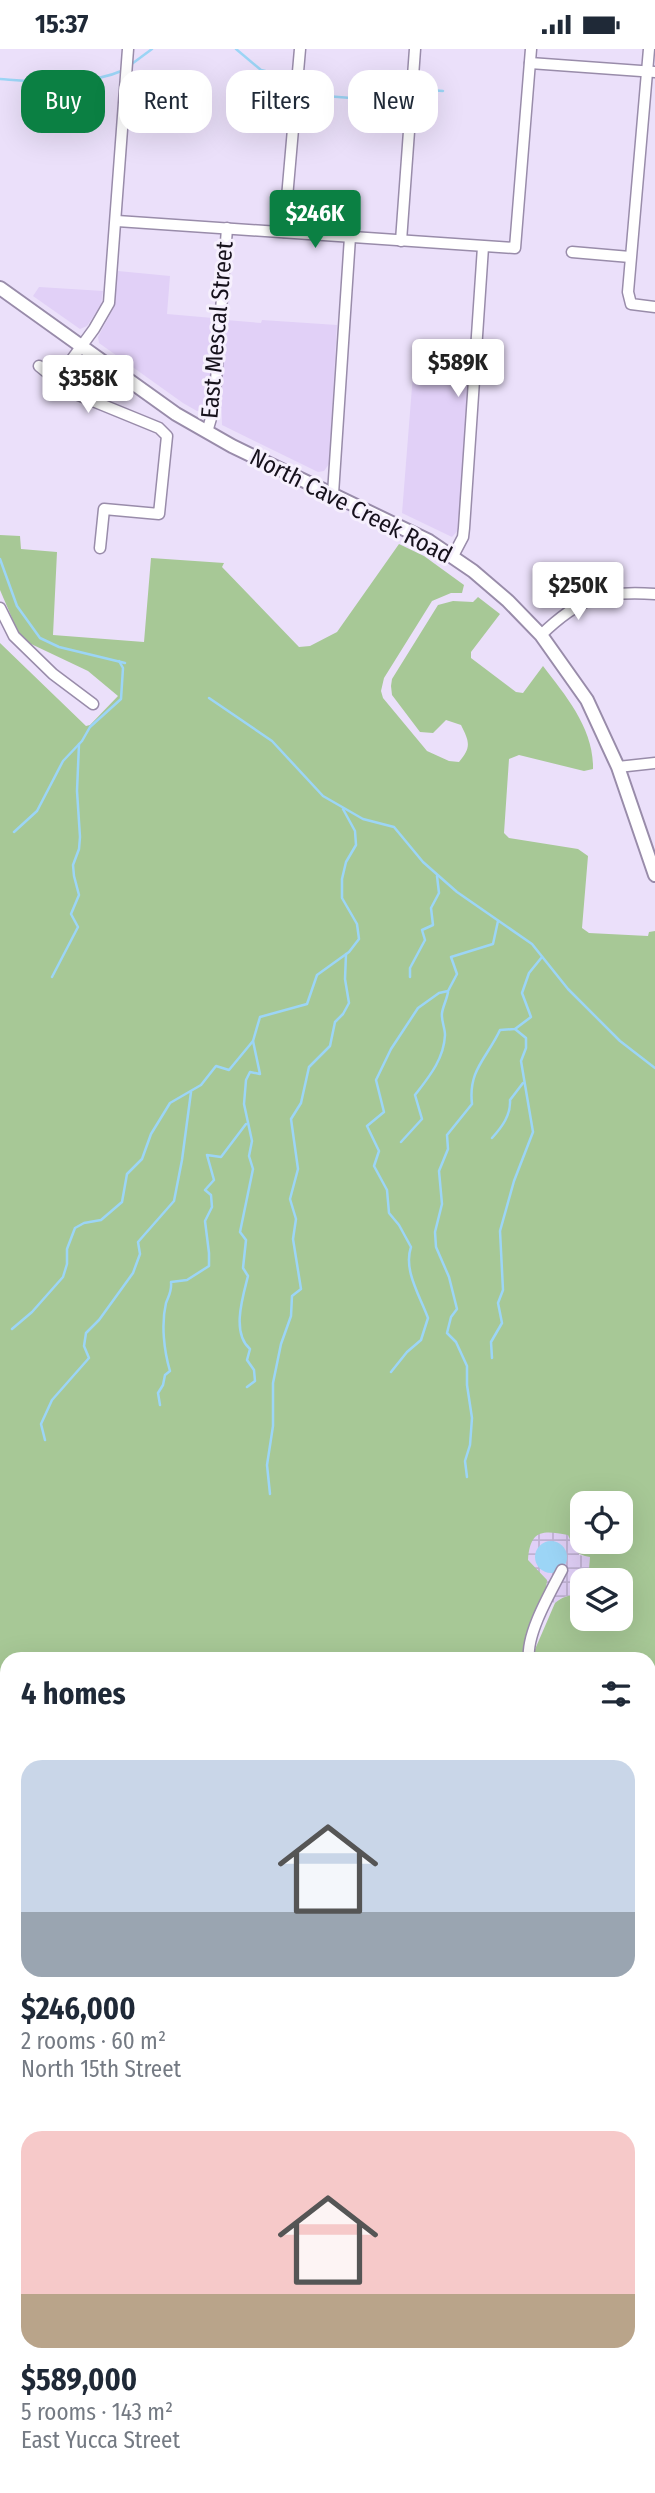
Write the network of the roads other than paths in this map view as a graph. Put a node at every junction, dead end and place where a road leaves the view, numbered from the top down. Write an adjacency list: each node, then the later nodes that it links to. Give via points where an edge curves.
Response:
1 (128, 49): 8 (street)
2 (300, 49): 10 (street)
3 (415, 49): 12 (street)
4 (531, 49): 6 (street)
5 (649, 49): 7 (street)
6 (530, 63): 7 (street); 13 (street, via 515,248)
7 (651, 71): 15 (street)
8 (117, 221): 9 (street); 18 (street, via 109,303)
9 (227, 228): 10 (street); 21 (street, East Mescal Street, via 214,408)
10 (284, 232): 11 (street)
11 (350, 237): 12 (street); 22 (street)
12 (401, 241): 13 (street)
13 (483, 247): 24 (street, via 465,524)
14 (572, 252): 15 (street)
15 (630, 257): 17 (street, via 631,304)
16 (0, 288): 18 (main road, North Cave Creek Road)
17 (655, 307)
18 (82, 346): 20 (street); 21 (main road, North Cave Creek Road)
19 (39, 366): 20 (street)
20 (56, 381): 23 (street, via 71,392 164,432 168,444 159,514 104,509)
21 (207, 432): 22 (main road, North Cave Creek Road)
22 (333, 494): 24 (main road, North Cave Creek Road)
23 (100, 548)
24 (453, 556): 27 (main road, North Cave Creek Road)
25 (655, 594): 27 (street, via 593,597 563,614)
26 (0, 608): 28 (street, via 14,636)
27 (541, 635): 30 (main road, North Cave Creek Road, via 587,700)
28 (93, 704)
29 (655, 762): 30 (street)
30 (618, 767): 31 (main road, North Cave Creek Road)
31 (655, 875)
32 (562, 1570): 33 (street)
33 (528, 1652)

